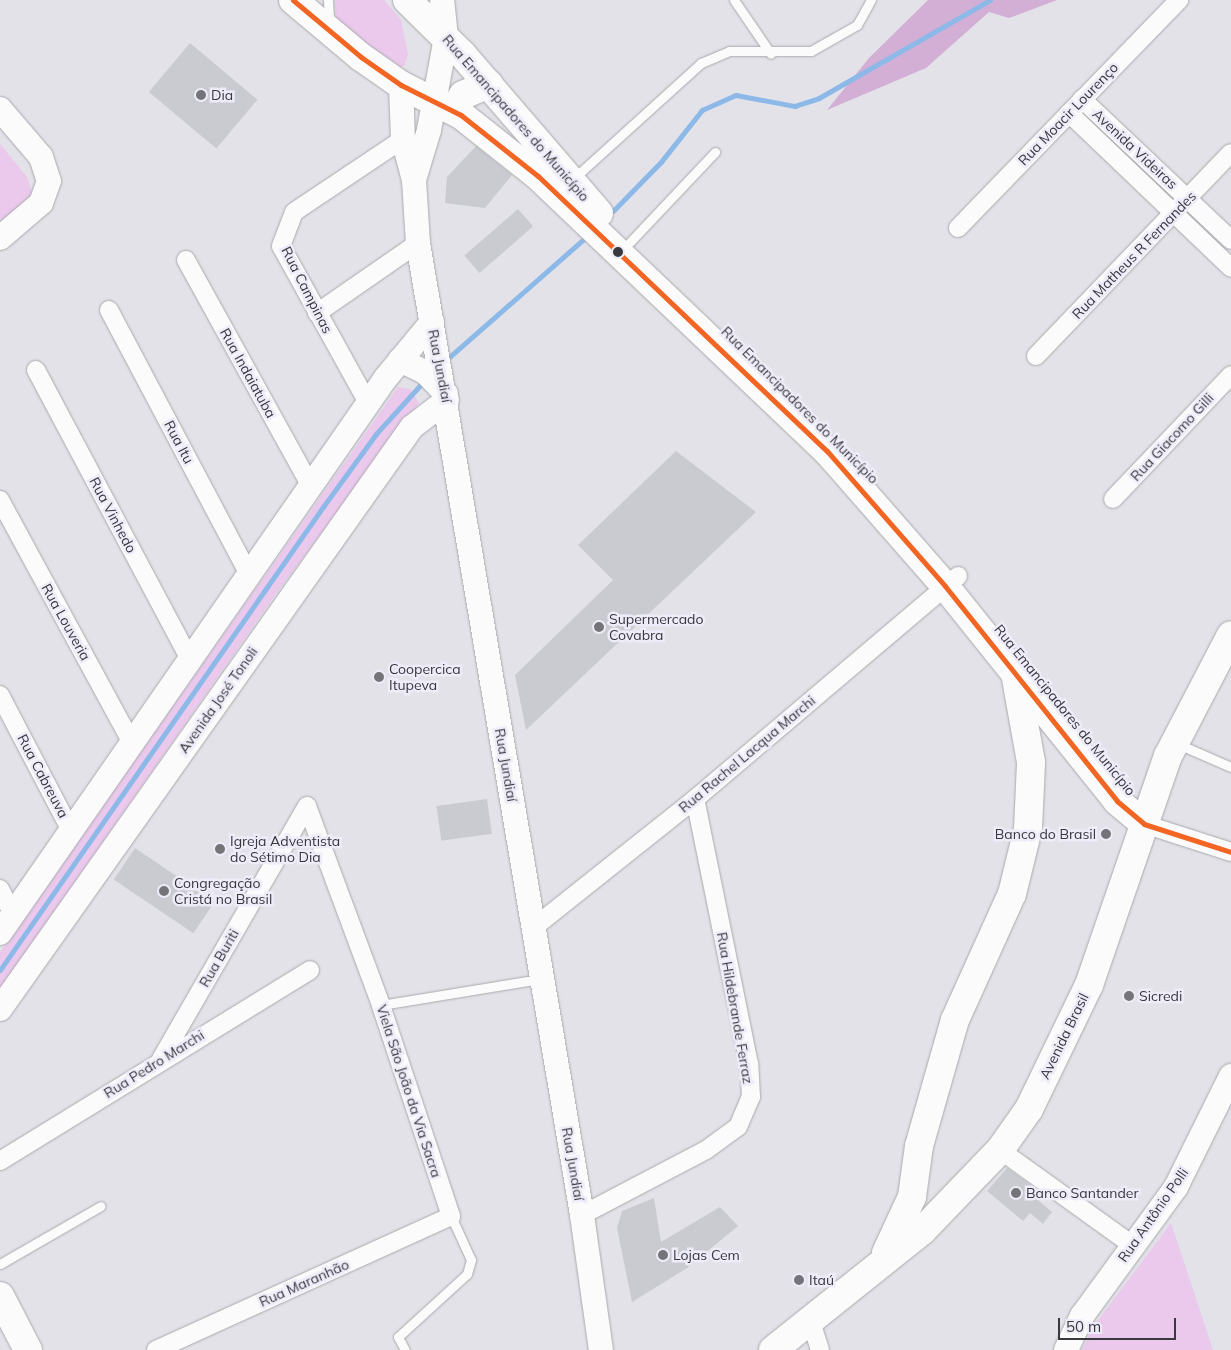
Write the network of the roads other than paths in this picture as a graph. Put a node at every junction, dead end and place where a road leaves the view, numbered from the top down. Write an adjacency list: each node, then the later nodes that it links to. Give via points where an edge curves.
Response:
1 (293, 0): 8 (main road, Rua Emancipadores do Município)
2 (328, 0): 8 (lane)
3 (407, 0): 9 (main road, Rua Emancipadores do Município)
4 (442, 0): 9 (main road, Rua Jundiaí)
5 (734, 0): 10 (lane)
6 (871, 0): 10 (lane, via 857,25 811,51)
7 (1179, 0): 13 (street, Rua Moacir Lourenço)
8 (330, 31): 12 (main road, Rua Emancipadores do Município)
9 (446, 37): 11 (main road, Rua Emancipadores do Município); 14 (main road, Rua Jundiaí)
10 (771, 54): 23 (lane, via 729,51 701,63)
11 (489, 84): 17 (main road, via 463,95 458,103); 23 (main road, Rua Emancipadores do Município)
12 (401, 85): 14 (main road, Rua Emancipadores do Município); 18 (main road, Rua Jundiaí)
13 (1082, 99): 16 (street, Rua Moacir Lourenço); 24 (street, Avenida Videiras)
14 (434, 104): 17 (main road, Rua Emancipadores do Município); 22 (main road, Rua Jundiaí)
15 (0, 109): 27 (main road, via 41,157 49,182 41,203)
16 (1069, 113): 25 (street, Avenida Videiras); 26 (street, Rua Moacir Lourenço)
17 (461, 115): 21 (main road, Rua Emancipadores do Município)
18 (403, 139): 22 (main road, Rua Jundiaí); 34 (street, Rua Campinas, via 294,212 284,228 281,246)
19 (715, 152): 29 (lane)
20 (1231, 153): 24 (street, Rua Matheus R Fernandes)
21 (538, 176): 23 (main road); 46 (main road, Rua Emancipadores do Município, via 827,451)
22 (414, 180): 30 (main road, Rua Jundiaí)
23 (571, 181): 29 (main road, Rua Emancipadores do Município)
24 (1187, 199): 25 (street, Rua Matheus R Fernandes); 28 (street, Avenida Videiras)
25 (1174, 213): 32 (street, Avenida Videiras); 36 (street, Rua Matheus R Fernandes)
26 (958, 228)
27 (0, 238)
28 (1231, 240)
29 (630, 242): 46 (main road, Rua Emancipadores do Município, via 779,380 891,495)
30 (418, 243): 34 (street); 35 (main road, Rua Jundiaí)
31 (186, 260): 42 (street, Rua Indaiatuba)
32 (1231, 268)
33 (109, 310): 45 (street, Rua Itu)
34 (317, 313): 41 (street, Rua Campinas)
35 (432, 322): 37 (main road); 40 (main road, Rua Jundiaí)
36 (1036, 356)
37 (400, 360): 40 (main road); 41 (main road)
38 (36, 370): 48 (street, Rua Vinhedo)
39 (1231, 375): 43 (street, Rua Giacomo Gilli)
40 (439, 382): 61 (main road, Rua Jundiaí); 65 (main road, Avenida José Tonoli, via 412,427)
41 (368, 403): 42 (main road)
42 (311, 486): 45 (main road)
43 (1113, 499)
44 (0, 500): 52 (street, Rua Louveria)
45 (249, 574): 48 (main road)
46 (951, 581): 49 (main road, Rua Emancipadores do Município); 54 (street, Rua Rachel Lacqua Marchi); 56 (main road, Rua Emancipadores do Município)
47 (1231, 635): 51 (main road, Avenida Brasil)
48 (190, 660): 52 (main road)
49 (1015, 672): 56 (main road, Rua Emancipadores do Município, via 1117,801); 72 (main road, Rua Emancipadores do Município, via 1031,762 1028,829 1012,894 955,1020 919,1146)
50 (0, 695): 57 (street, Rua Cabreuva)
51 (1176, 742): 53 (lane); 56 (main road, Avenida Brasil)
52 (132, 743): 57 (main road)
53 (1230, 767)
54 (695, 799): 61 (street, Rua Rachel Lacqua Marchi); 74 (street, Rua Hildebrande Ferraz, via 748,1064 751,1097 738,1127 706,1150)
55 (307, 806): 64 (street, Viela São João da Via Sacra); 66 (street, Rua Buriti)
56 (1147, 817): 58 (street); 69 (main road, Avenida Brasil, via 1089,984 1029,1109)
57 (71, 831): 60 (main road)
58 (1231, 852)
59 (0, 889): 60 (street)
60 (7, 924)
61 (533, 928): 63 (main road, Rua Jundiaí)
62 (310, 970): 66 (street, Rua Pedro Marchi)
63 (540, 979): 64 (lane); 74 (main road, Rua Jundiaí)
64 (382, 1006): 75 (street, Viela São João da Via Sacra)
65 (0, 1009)
66 (160, 1059): 70 (street, Rua Pedro Marchi)
67 (1231, 1076): 68 (main road, Rua Antônio Polli)
68 (1225, 1106): 76 (main road, Rua Antônio Polli, via 1176,1187)
69 (1000, 1150): 71 (main road, Avenida Brasil); 76 (street)
70 (0, 1161)
71 (956, 1196): 72 (main road, via 929,1206); 77 (main road, Avenida Brasil)
72 (912, 1197): 77 (main road, Rua Emancipadores do Município)
73 (101, 1206): 78 (lane)
74 (582, 1215): 84 (main road, Rua Jundiaí)
75 (451, 1216): 82 (street, Rua Maranhão); 83 (lane, Viela São João da Via Sacra, via 471,1260 467,1274 398,1337)
76 (1132, 1246): 87 (main road, Rua Antônio Polli, via 1082,1316)
77 (882, 1261): 80 (main road, Avenida Brasil)
78 (0, 1264)
79 (0, 1296): 81 (main road)
80 (811, 1322): 85 (main road, Avenida Brasil); 86 (street)
81 (28, 1350)
82 (156, 1350)
83 (405, 1350)
84 (600, 1350)
85 (773, 1350)
86 (820, 1350)
87 (1066, 1350)

